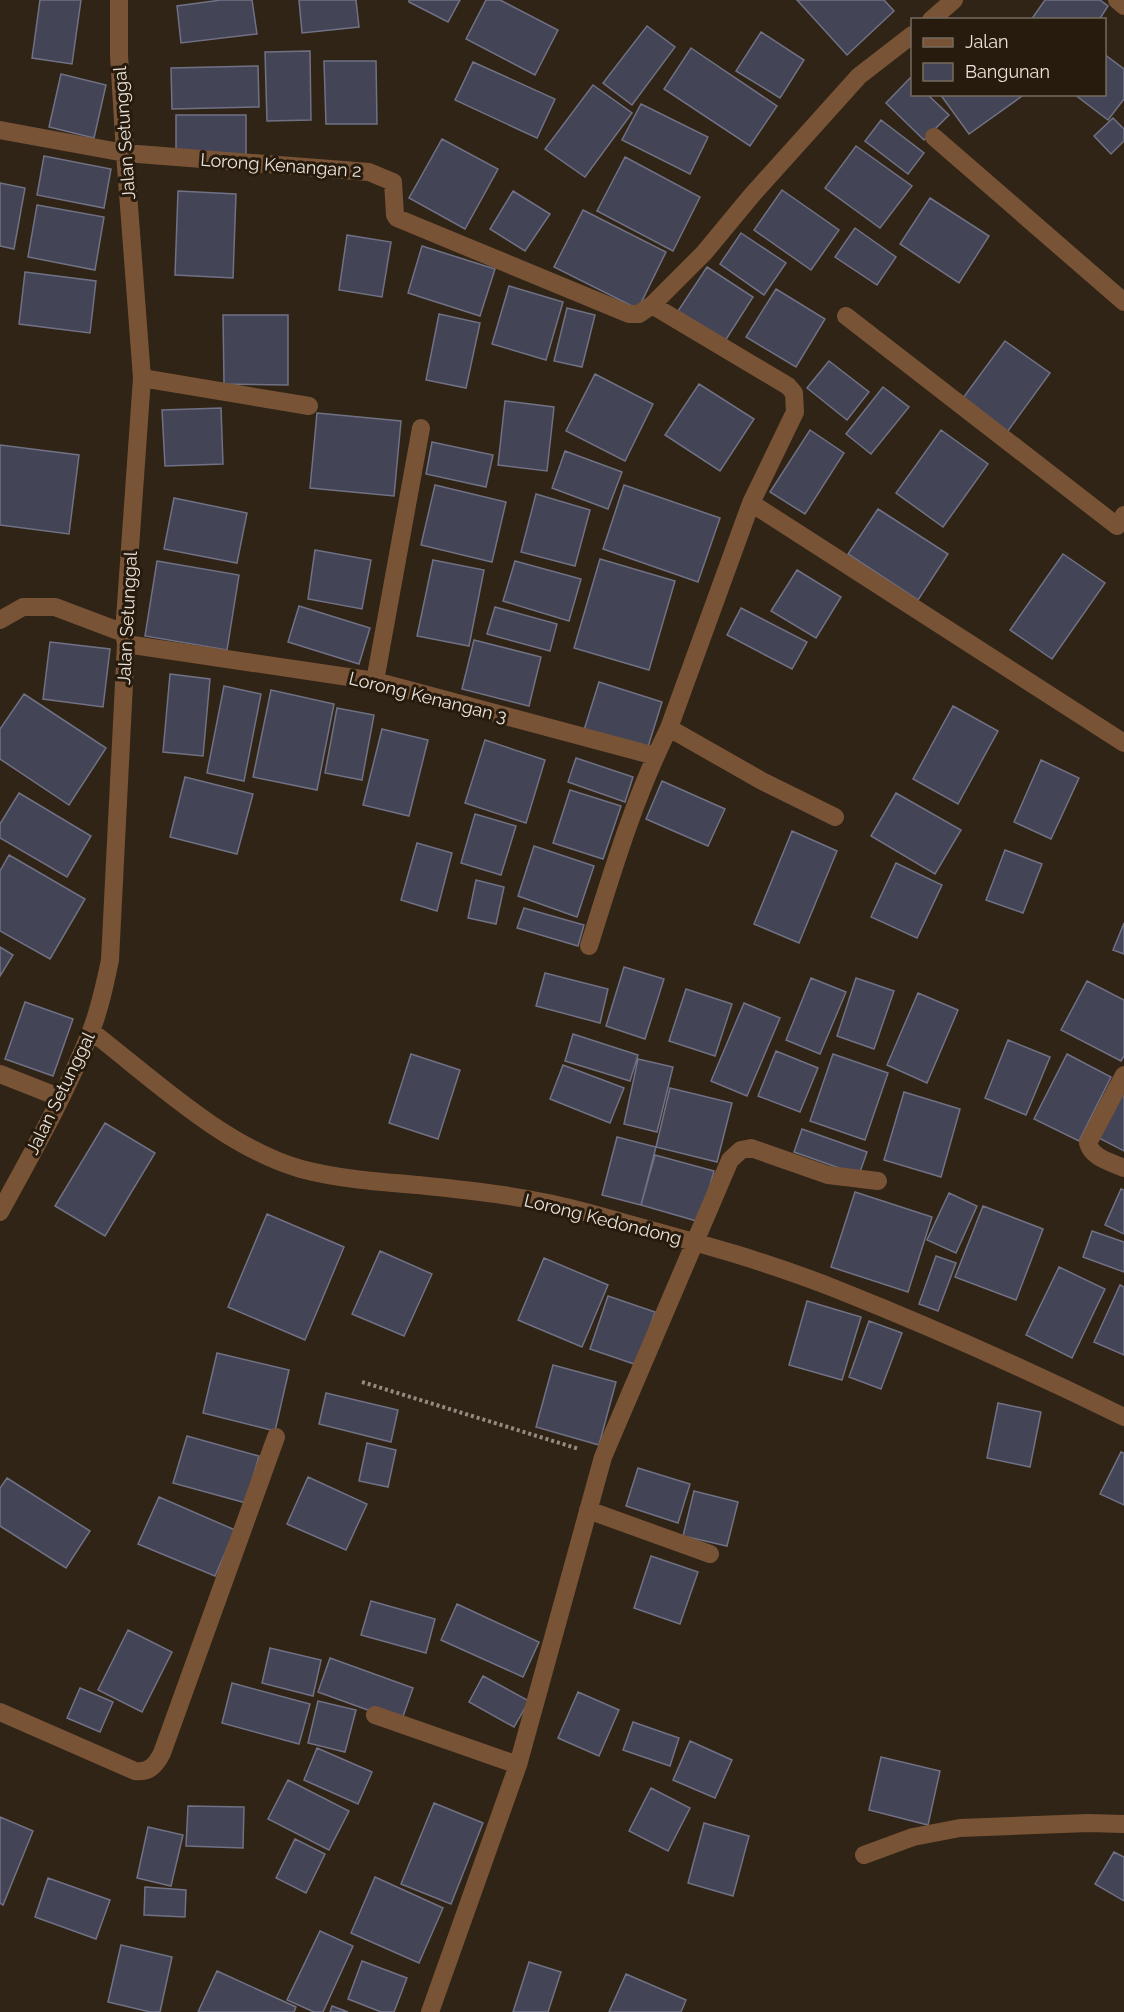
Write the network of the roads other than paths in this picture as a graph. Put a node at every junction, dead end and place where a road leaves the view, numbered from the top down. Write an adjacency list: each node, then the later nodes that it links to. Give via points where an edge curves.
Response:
1 (119, 0): 9 (street, Jalan Setunggal)
2 (954, 0): 5 (street)
3 (1118, 0): 4 (street)
4 (1124, 6)
5 (933, 18)
6 (911, 36): 11 (street, via 859,76 704,253)
7 (0, 130): 9 (street)
8 (934, 137): 10 (street)
9 (125, 153): 11 (street, Lorong Kenangan 2, via 369,172 392,181 395,215 402,219 629,314 639,314); 13 (street, Jalan Setunggal)
10 (1124, 302)
11 (652, 304): 16 (street, via 794,393 795,412)
12 (846, 316): 17 (street)
13 (142, 378): 14 (street); 19 (street, Jalan Setunggal)
14 (309, 406)
15 (421, 428): 20 (street)
16 (751, 503): 21 (street); 22 (street)
17 (1122, 525)
18 (0, 620): 19 (street, Lorong Kenangan 3, via 23,607 55,608)
19 (125, 639): 20 (street, Lorong Kenangan 3); 26 (street, Jalan Setunggal, via 110,960)
20 (375, 681): 23 (street, Lorong Kenangan 3)
21 (669, 729): 23 (street); 24 (street)
22 (1124, 743)
23 (655, 756): 25 (street)
24 (835, 817)
25 (588, 946)
26 (91, 1031): 29 (street, Jalan Setunggal); 33 (street, Lorong Kedondong, via 225,1133 262,1155 301,1169 530,1199)
27 (0, 1074): 29 (street)
28 (1124, 1075): 30 (street, via 1088,1143 1095,1155)
29 (61, 1098): 32 (street, Jalan Setunggal)
30 (1124, 1168)
31 (878, 1181): 33 (street, via 828,1175 751,1148 741,1150 730,1160)
32 (0, 1212)
33 (695, 1242): 34 (street, Lorong Kedondong, via 836,1289 1028,1371); 36 (street, via 603,1457)
34 (1124, 1417)
35 (276, 1437): 38 (street, via 162,1754 153,1766 135,1771)
36 (588, 1510): 37 (street); 40 (street)
37 (710, 1554)
38 (0, 1712)
39 (375, 1715): 40 (street)
40 (518, 1765): 43 (street)
41 (1124, 1824): 42 (street, via 960,1828 913,1838)
42 (864, 1855)
43 (430, 2012)

